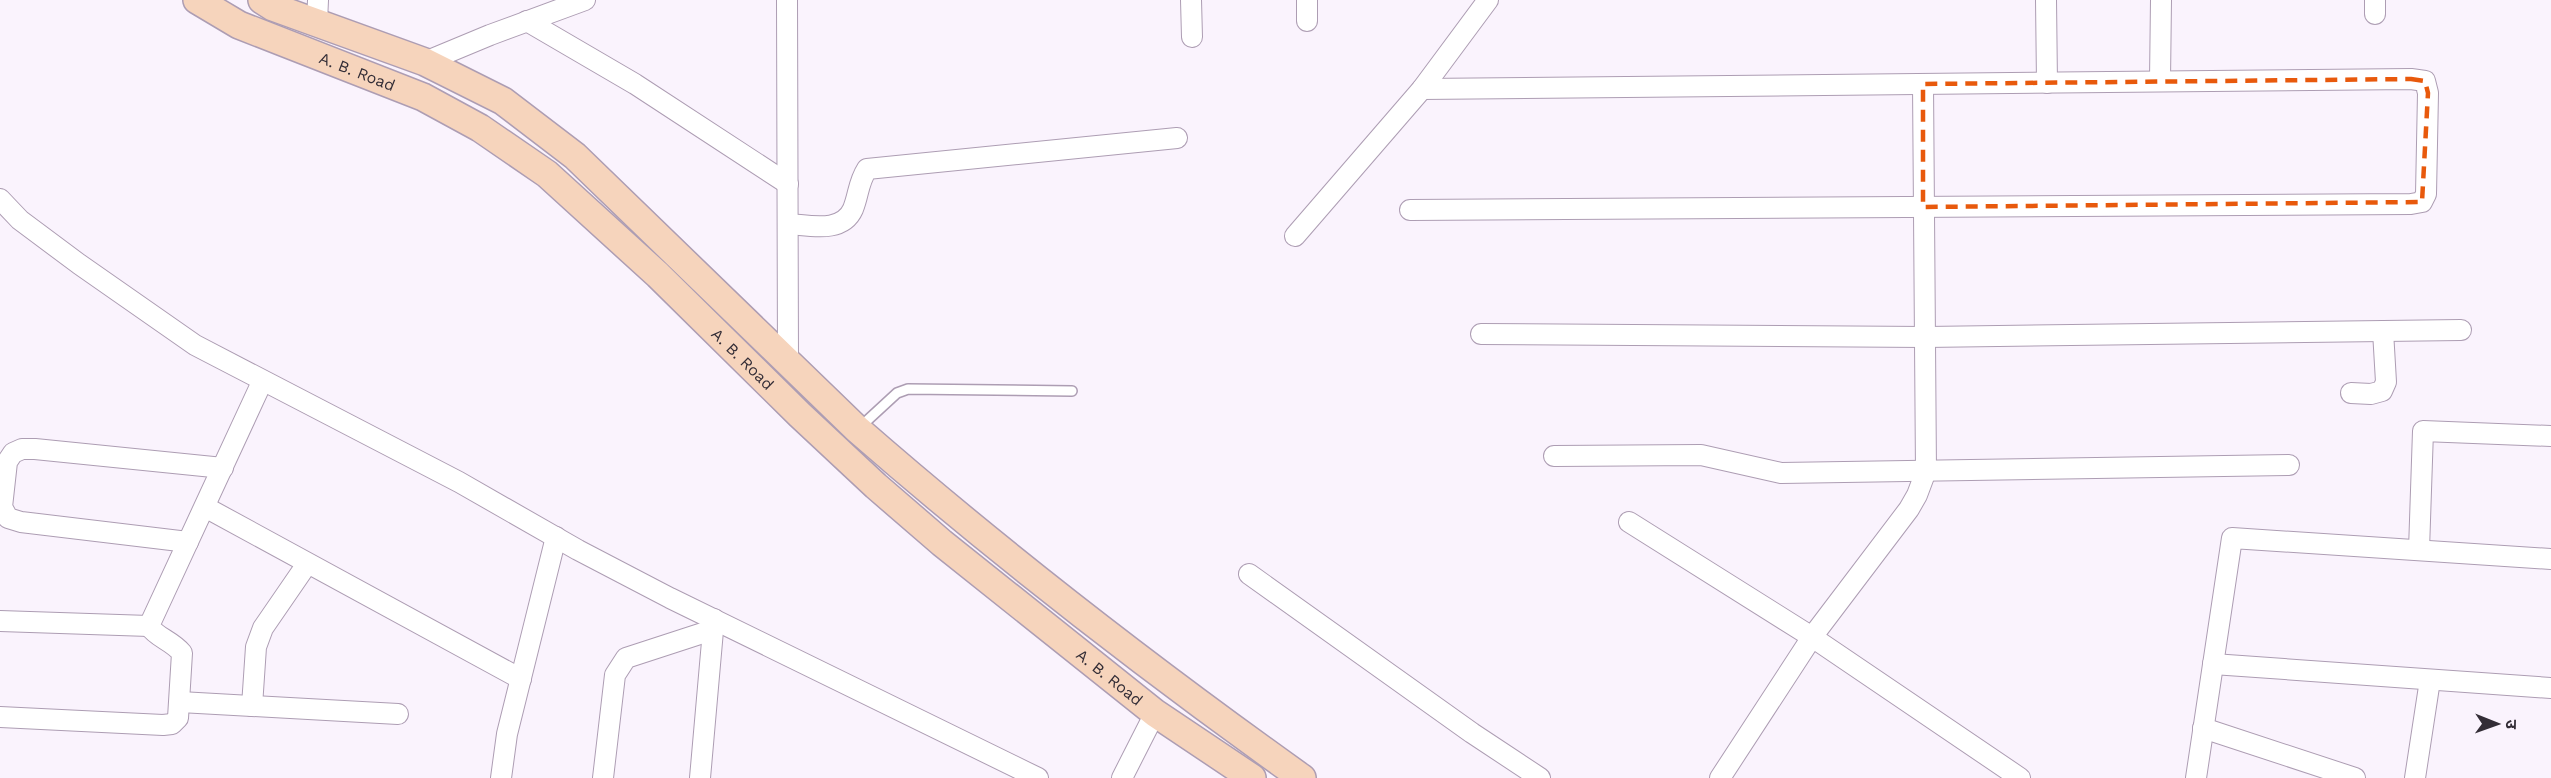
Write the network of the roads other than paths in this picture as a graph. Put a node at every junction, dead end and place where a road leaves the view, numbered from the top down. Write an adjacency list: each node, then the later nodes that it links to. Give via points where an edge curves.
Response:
1 (197, 0): 58 (main road, A. B. Road, via 239,26 423,97 480,128 547,174 658,275 876,486)
2 (262, 0): 10 (main road, A. B. Road, via 273,7)
3 (585, 0): 11 (street)
4 (787, 0): 20 (street)
5 (1191, 0): 13 (street)
6 (1307, 0): 12 (street)
7 (1488, 0): 18 (street)
8 (2046, 0): 16 (street)
9 (2161, 0): 15 (street)
10 (317, 11): 14 (main road, A. B. Road)
11 (527, 21): 14 (street); 20 (street, via 635,84)
12 (1307, 21)
13 (1192, 37)
14 (425, 62): 30 (main road, A. B. Road, via 503,101 575,156)
15 (2160, 80): 16 (street); 22 (street, via 2425,81 2426,194 2422,202 2411,204)
16 (2047, 83): 17 (street)
17 (1923, 84): 18 (street); 22 (street)
18 (1422, 89): 25 (street)
19 (1177, 138): 24 (street, via 867,169 845,222 834,226)
20 (788, 184): 24 (street)
21 (0, 200): 31 (street, via 70,258 195,345)
22 (1923, 207): 23 (street); 29 (street)
23 (1410, 210)
24 (788, 224): 30 (street)
25 (1295, 236)
26 (2461, 330): 27 (street)
27 (2383, 331): 29 (street); 33 (street, via 2382,391)
28 (1481, 334): 29 (street)
29 (1926, 337): 39 (street)
30 (788, 363): 34 (main road, A. B. Road)
31 (262, 382): 38 (street); 42 (street, via 459,482)
32 (1072, 391): 34 (lane, via 908,389 897,393)
33 (2351, 393)
34 (857, 429): 68 (main road, A. B. Road, via 963,520 1170,684)
35 (2551, 436): 44 (street, via 2423,431)
36 (1554, 456): 39 (street, via 1701,454 1781,473)
37 (2289, 465): 39 (street)
38 (223, 468): 40 (street); 43 (street, via 35,449 13,453 7,462 2,507 8,518)
39 (1926, 471): 51 (street, via 1909,509)
40 (205, 507): 43 (street); 46 (street)
41 (1629, 522): 51 (street)
42 (556, 537): 49 (street); 53 (street)
43 (188, 542): 50 (street)
44 (2419, 550): 45 (street); 52 (street, via 2232,538)
45 (2551, 559)
46 (307, 564): 53 (street); 57 (street, via 263,628 256,647)
47 (1249, 574): 69 (street)
48 (0, 621): 50 (street)
49 (713, 625): 63 (street, via 626,658 615,675); 64 (street); 65 (street)
50 (149, 626): 56 (street, via 182,654)
51 (1812, 637): 70 (street); 71 (street)
52 (2213, 664): 54 (street); 61 (street)
53 (521, 679): 62 (street)
54 (2430, 680): 55 (street); 74 (street)
55 (2551, 688)
56 (180, 702): 57 (street); 60 (street, via 177,718 172,724 163,725)
57 (252, 706): 59 (street)
58 (1155, 713): 66 (street); 67 (main road, A. B. Road)
59 (398, 714)
60 (0, 717)
61 (2203, 728): 72 (street); 73 (street)
62 (501, 778)
63 (603, 778)
64 (700, 778)
65 (1038, 778)
66 (1122, 778)
67 (1251, 778)
68 (1302, 778)
69 (1540, 778)
70 (1720, 778)
71 (2020, 778)
72 (2196, 778)
73 (2355, 778)
74 (2415, 778)

